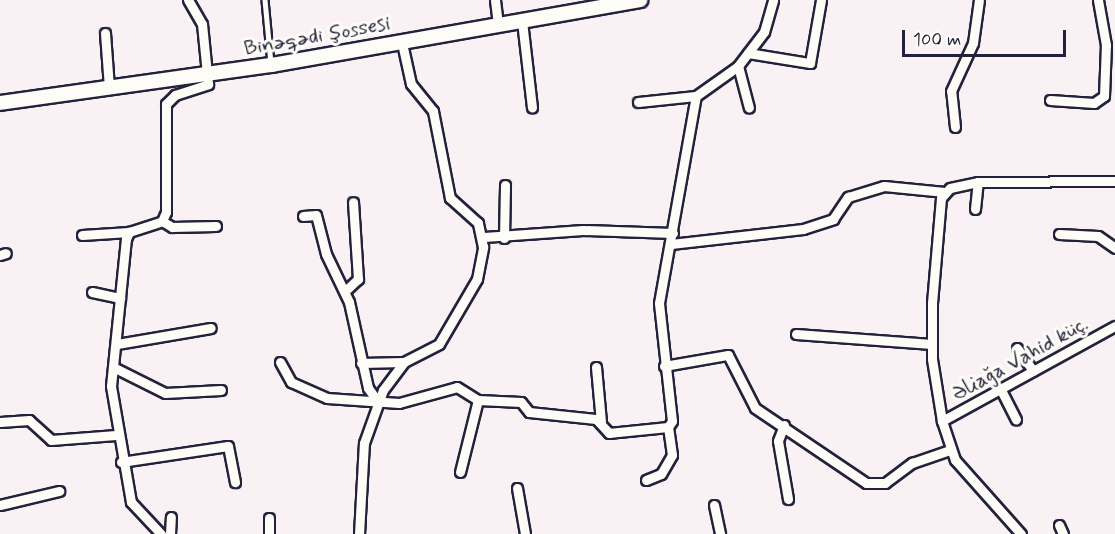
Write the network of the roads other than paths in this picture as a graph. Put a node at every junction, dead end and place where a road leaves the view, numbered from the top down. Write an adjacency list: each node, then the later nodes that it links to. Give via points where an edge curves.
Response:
1 (265, 0): 14 (lane)
2 (495, 0): 10 (street)
3 (640, 0): 9 (main road, Binəqədi şossesi)
4 (773, 0): 13 (street, via 764,32)
5 (821, 0): 13 (street, via 810,63)
6 (1098, 0): 19 (street, via 1106,45 1104,96 1094,103)
7 (192, 1): 16 (street)
8 (982, 1): 24 (street, via 973,43 951,91)
9 (522, 21): 10 (main road, Binəqədi şossesi); 22 (street)
10 (498, 26): 12 (main road, Binəqədi şossesi)
11 (105, 33): 17 (street)
12 (402, 43): 14 (main road, Binəqədi şossesi); 38 (street, via 411,84 433,111 450,198 478,223)
13 (748, 53): 15 (street)
14 (272, 66): 16 (main road, Binəqədi şossesi)
15 (738, 66): 18 (street); 23 (street)
16 (210, 75): 17 (main road, Binəqədi şossesi); 32 (street, via 204,89 174,95 166,104 168,198)
17 (109, 88): 21 (main road, Binəqədi şossesi)
18 (696, 96): 20 (street); 35 (street)
19 (1050, 100)
20 (638, 102)
21 (0, 103)
22 (532, 107)
23 (749, 108)
24 (955, 127)
25 (1115, 181): 26 (street)
26 (978, 182): 28 (street); 30 (street)
27 (505, 185): 39 (street)
28 (945, 192): 40 (street, via 884,186 848,196 833,219 803,229); 49 (street, via 933,266)
29 (353, 202): 43 (street, via 358,279)
30 (975, 209)
31 (303, 216): 43 (street, via 316,215 326,254)
32 (162, 221): 33 (street, via 172,227); 34 (street)
33 (216, 226)
34 (129, 232): 37 (street); 44 (street)
35 (673, 233): 39 (street, via 584,230); 40 (street)
36 (1059, 234): 41 (street, via 1098,236)
37 (82, 235)
38 (484, 237): 39 (street); 52 (street, via 477,279 450,327 439,344)
39 (504, 238)
40 (671, 244): 54 (street, via 659,303)
41 (1115, 248)
42 (92, 291): 44 (street)
43 (345, 291): 53 (street)
44 (120, 298): 48 (street)
45 (1115, 326): 57 (street, Əliağa Vahid küç.)
46 (211, 328): 48 (street)
47 (796, 334): 49 (street)
48 (117, 344): 56 (street)
49 (932, 344): 63 (street)
50 (1017, 348): 57 (street)
51 (280, 362): 61 (street, via 291,382 315,395)
52 (404, 362): 53 (street); 61 (street)
53 (361, 363): 61 (street)
54 (664, 366): 66 (street, via 728,355 749,402); 67 (street, via 672,421)
55 (596, 367): 65 (street)
56 (115, 368): 58 (street, via 165,393); 68 (street)
57 (1033, 371): 59 (street, Əliağa Vahid küç.)
58 (221, 390)
59 (1001, 390): 62 (street); 63 (street, Əliağa Vahid küç.)
60 (478, 400): 61 (street, via 458,387 410,402); 65 (street, via 518,400 529,412); 71 (street)
61 (378, 402): 84 (street, via 364,443)
62 (1016, 419)
63 (942, 421): 69 (street)
64 (0, 422): 68 (street, via 29,420 51,440)
65 (601, 422): 67 (street, via 605,431 615,434)
66 (784, 425): 69 (street, via 866,483 885,483 912,463); 76 (street, via 778,441)
67 (668, 427): 72 (street, via 672,455 661,474)
68 (116, 435): 70 (street)
69 (950, 450): 87 (street)
70 (121, 462): 73 (street, via 228,446); 81 (street, via 131,502)
71 (460, 471)
72 (646, 480)
73 (236, 482)
74 (517, 488): 85 (street)
75 (59, 490): 77 (street)
76 (788, 499)
77 (0, 505)
78 (714, 505): 86 (street)
79 (171, 517): 82 (street)
80 (268, 518): 83 (street)
81 (161, 534)
82 (170, 534)
83 (269, 534)
84 (359, 534)
85 (525, 534)
86 (720, 534)
87 (1021, 534)

